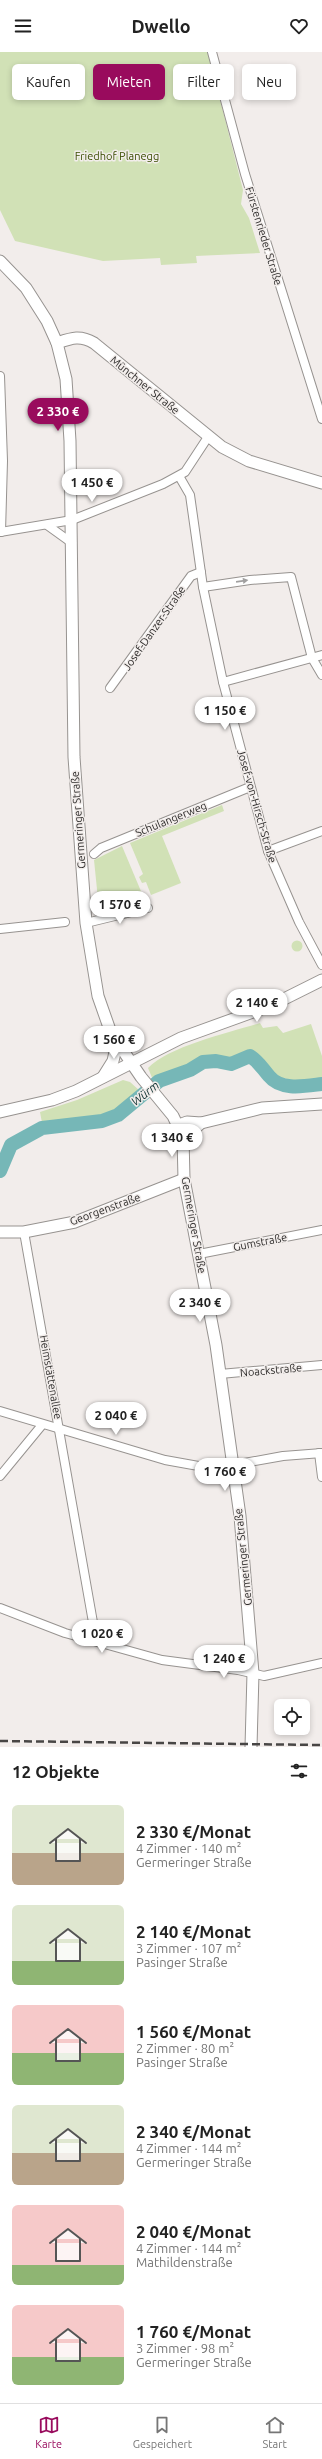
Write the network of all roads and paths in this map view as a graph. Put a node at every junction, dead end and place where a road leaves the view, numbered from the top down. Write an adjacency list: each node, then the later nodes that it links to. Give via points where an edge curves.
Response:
1 (212, 52): 5 (street, Fürstenrieder Straße, via 245,174)
2 (0, 261): 3 (main road, via 35,300)
3 (57, 343): 8 (main road, Münchner Straße, via 78,337 94,343); 12 (main road, Germeringer Straße, via 66,379 69,410)
4 (0, 376): 6 (street)
5 (320, 401): 7 (street, Fürstenrieder Straße)
6 (1, 414): 11 (street)
7 (322, 419)
8 (208, 437): 9 (street, via 190,465); 10 (main road, Münchner Straße, via 250,461)
9 (179, 476): 12 (street, via 105,509); 16 (street, Josef-von-Hirsch-Straße, via 190,495)
10 (322, 482)
11 (0, 514): 14 (street)
12 (72, 520): 13 (street); 15 (main road, Germeringer Straße)
13 (47, 525): 14 (street); 15 (street)
14 (0, 532)
15 (72, 543): 29 (main road, Germeringer Straße, via 74,757)
16 (201, 572): 17 (street, Josef-von-Hirsch-Straße); 22 (street, Josef-Danzer-Straße, via 191,576)
17 (203, 587): 19 (street, one-way to 19, via 250,580 291,578); 21 (street, Josef-von-Hirsch-Straße)
18 (322, 655): 19 (street)
19 (312, 658): 20 (street); 21 (street)
20 (322, 675)
21 (223, 682): 23 (street, Josef-von-Hirsch-Straße)
22 (110, 688)
23 (250, 787): 25 (street, Josef-von-Hirsch-Straße); 26 (street, Schulangerweg, via 101,848)
24 (322, 831): 25 (street)
25 (268, 852): 31 (street, Josef-von-Hirsch-Straße, via 298,922)
26 (94, 854)
27 (148, 908): 29 (street)
28 (65, 922): 30 (street)
29 (86, 923): 33 (main road, Germeringer Straße, via 98,996)
30 (0, 929)
31 (322, 965)
32 (322, 980): 34 (main road, via 272,1004 181,1038)
33 (117, 1043): 34 (main road, Germeringer Straße); 35 (main road, via 113,1061)
34 (131, 1063): 35 (main road); 39 (main road, Germeringer Straße)
35 (102, 1078): 37 (main road, via 52,1100)
36 (322, 1104): 38 (main road, via 262,1108)
37 (0, 1112)
38 (201, 1123): 39 (main road, via 187,1122); 40 (main road)
39 (179, 1125): 40 (main road, Germeringer Straße)
40 (183, 1136): 41 (main road, Germeringer Straße)
41 (184, 1179): 44 (main road, Georgenstraße, via 75,1222); 45 (main road, Germeringer Straße)
42 (322, 1230): 45 (street, Gumstraße)
43 (0, 1232): 44 (main road, Georgenstraße)
44 (24, 1232): 50 (street, Heimstättenallee)
45 (199, 1254): 47 (main road, Germeringer Straße)
46 (322, 1365): 47 (street, Noackstraße)
47 (220, 1374): 52 (main road, Germeringer Straße)
48 (0, 1411): 49 (street)
49 (42, 1425): 50 (street); 53 (street)
50 (61, 1431): 52 (street, via 165,1460 204,1467); 56 (street, Heimstättenallee, via 94,1628)
51 (321, 1453): 52 (street, via 283,1456); 54 (street)
52 (233, 1465): 58 (main road, Germeringer Straße)
53 (0, 1476)
54 (322, 1477)
55 (0, 1608): 56 (street, via 36,1624)
56 (93, 1641): 58 (street, via 162,1660)
57 (322, 1663): 58 (street, via 264,1676)
58 (253, 1673): 59 (main road, Germeringer Straße)
59 (251, 1747)

